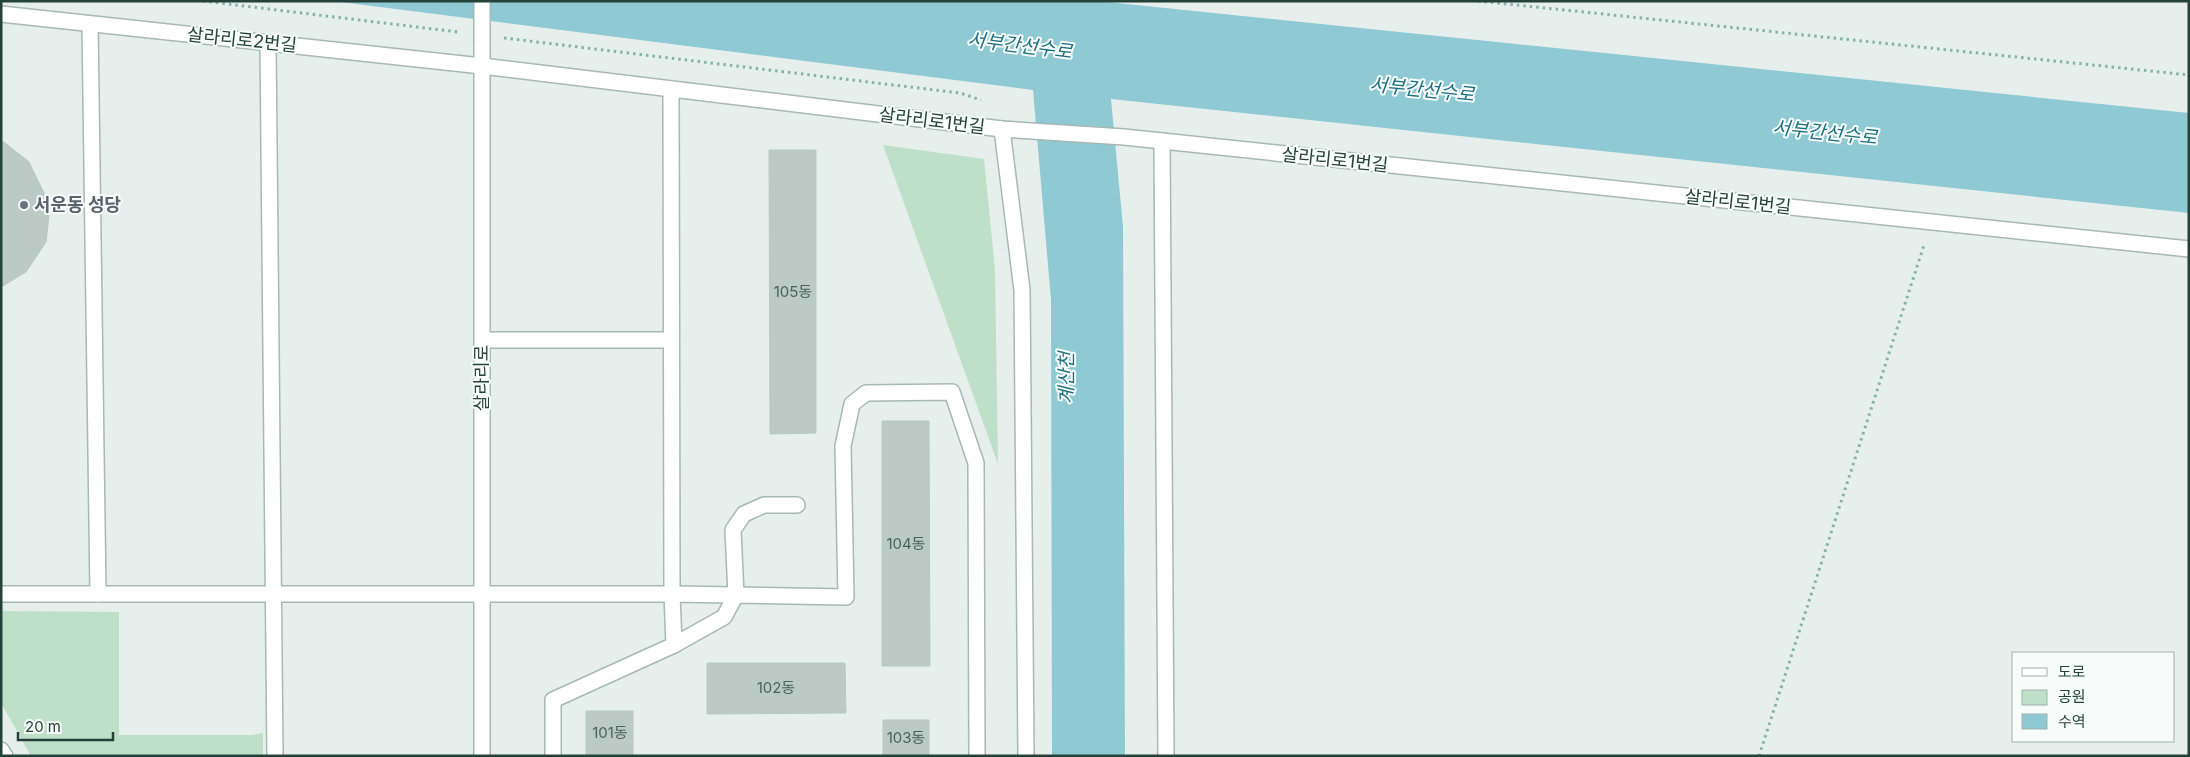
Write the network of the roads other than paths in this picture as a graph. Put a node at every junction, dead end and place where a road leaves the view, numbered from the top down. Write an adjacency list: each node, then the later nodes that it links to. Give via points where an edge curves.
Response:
1 (482, 1): 5 (street, 살라리로, bridge)
2 (1, 14): 3 (street, 살라리로2번길)
3 (90, 24): 4 (street, 살라리로2번길); 14 (street)
4 (268, 43): 5 (street, 살라리로2번길); 15 (street)
5 (482, 66): 6 (street, 살라리로1번길); 10 (street, 살라리로)
6 (671, 89): 7 (street, 살라리로1번길); 11 (street)
7 (1002, 129): 8 (street, 살라리로1번길); 26 (street, via 1022,290)
8 (1162, 142): 9 (street, 살라리로1번길); 27 (street)
9 (2189, 249)
10 (482, 340): 11 (street); 16 (street, 살라리로)
11 (671, 340): 17 (street)
12 (797, 505): 18 (street, via 764,505 744,514 733,530)
13 (1, 594): 14 (street)
14 (98, 594): 15 (street)
15 (273, 594): 16 (street); 22 (street)
16 (482, 594): 17 (street); 23 (street, 살라리로)
17 (672, 594): 18 (street); 19 (street)
18 (736, 595): 19 (street, via 724,617); 25 (street, via 846,597 842,446 852,404 866,393 952,392 976,463)
19 (674, 645): 24 (street, via 553,700)
20 (1, 750): 21 (street)
21 (5, 756)
22 (275, 756)
23 (482, 756)
24 (553, 756)
25 (978, 756)
26 (1026, 756)
27 (1166, 756)

